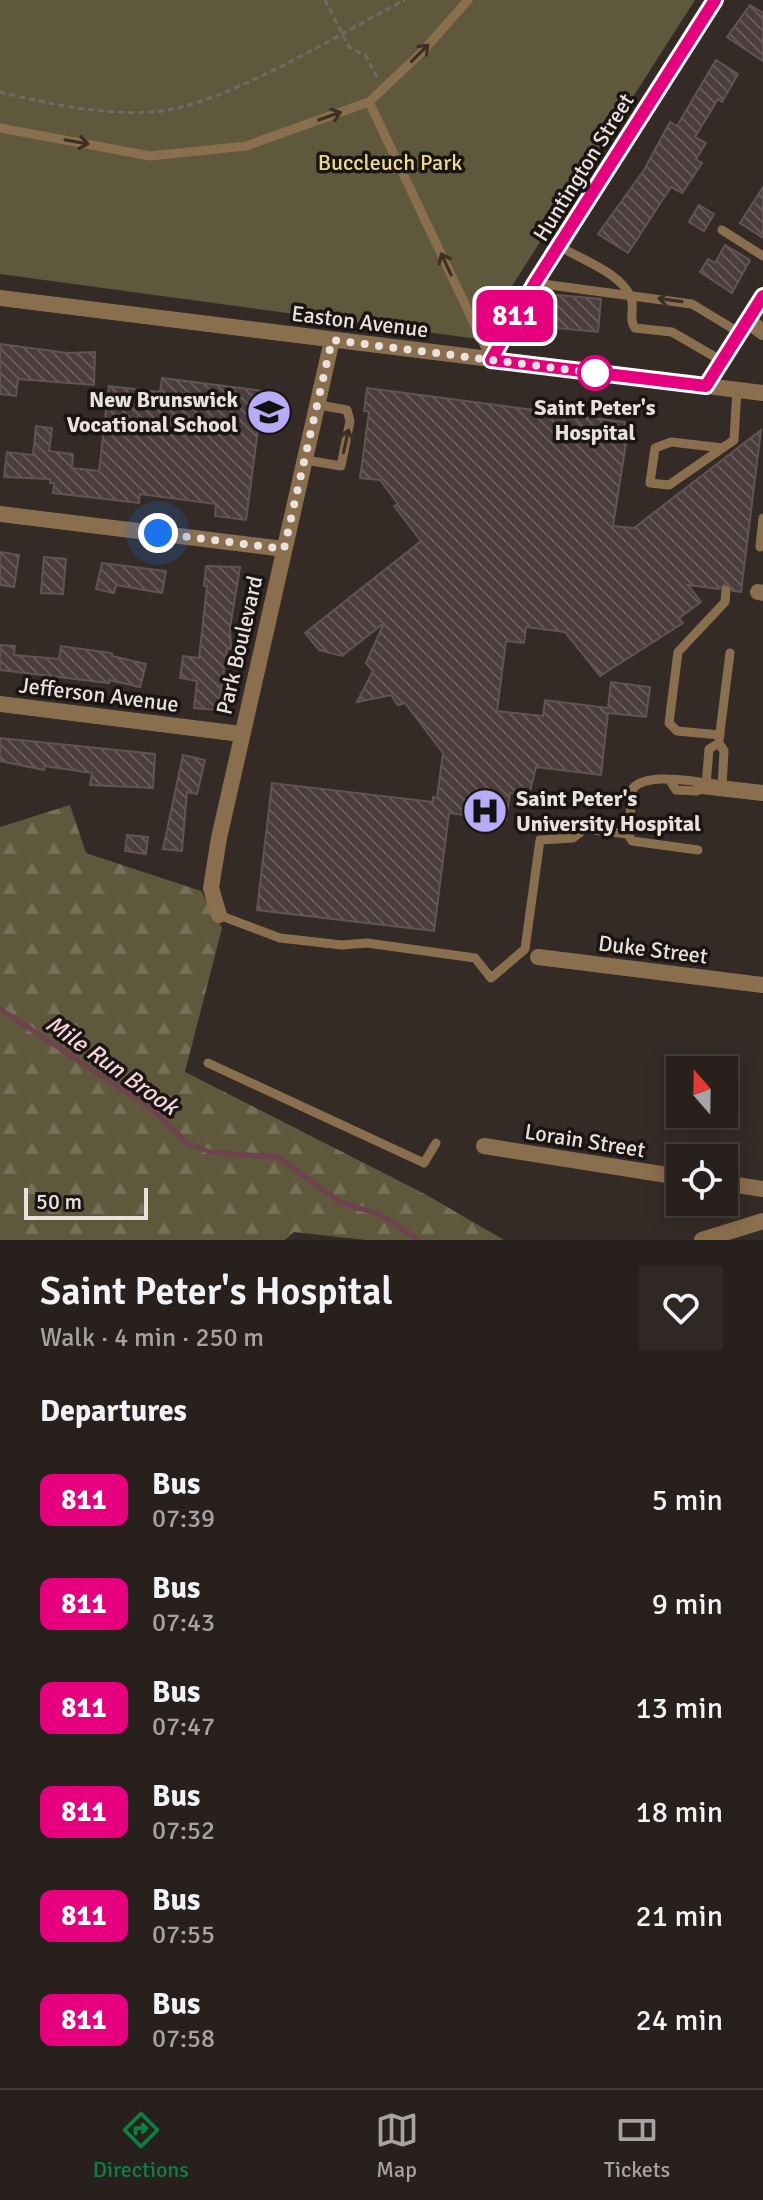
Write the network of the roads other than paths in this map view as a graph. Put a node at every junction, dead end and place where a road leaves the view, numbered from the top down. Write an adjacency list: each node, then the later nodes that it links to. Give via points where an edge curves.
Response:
1 (468, 0): 3 (lane, one-way to 1)
2 (715, 0): 6 (street, Huntington Street)
3 (369, 102): 4 (lane, one-way to 3, via 150,156 246,146); 15 (lane, one-way to 3)
4 (0, 128)
5 (722, 230): 7 (lane)
6 (559, 246): 8 (street, Huntington Street); 10 (lane, via 623,284)
7 (763, 256)
8 (535, 283): 10 (lane); 15 (street, Huntington Street)
9 (763, 296): 12 (street)
10 (631, 297): 12 (lane, one-way to 10, via 692,304); 16 (lane, via 635,328 672,332)
11 (0, 298): 14 (street, Easton Avenue)
12 (744, 326): 13 (street); 16 (street)
13 (763, 332)
14 (332, 340): 15 (street, Easton Avenue); 20 (street, Park Boulevard)
15 (491, 360): 17 (street, Easton Avenue)
16 (722, 361): 17 (street)
17 (706, 386): 18 (street, Easton Avenue)
18 (737, 389): 19 (street, Easton Avenue); 21 (lane)
19 (763, 393)
20 (319, 405): 24 (street, Park Boulevard); 24 (lane, one-way to 20, via 341,466 350,421 347,410)
21 (734, 440): 22 (lane); 23 (lane)
22 (723, 448): 22 (lane, via 671,442 655,448 650,483 669,485)
23 (734, 452)
24 (306, 460): 28 (street, Park Boulevard)
25 (0, 514): 28 (street)
26 (763, 518): 27 (lane)
27 (760, 547)
28 (284, 549): 32 (street, Park Boulevard)
29 (726, 590): 33 (lane, via 725,602 678,652 669,723 677,731)
30 (730, 653): 33 (lane)
31 (0, 704): 32 (street, Jefferson Avenue)
32 (241, 734): 38 (street, Park Boulevard, via 211,888)
33 (719, 739): 34 (lane, via 724,751); 34 (lane, via 709,749)
34 (710, 786): 35 (street); 36 (lane, via 676,790 671,782 649,780 633,788)
35 (763, 793)
36 (628, 834): 37 (lane, via 632,841); 39 (lane, via 585,829 573,838 540,840)
37 (698, 850)
38 (219, 915): 39 (lane, via 280,938 475,958 491,978)
39 (532, 953): 40 (street, Duke Street)
40 (763, 985)
41 (208, 1063): 42 (lane, via 424,1163)
42 (436, 1143)
43 (484, 1146): 44 (street, Lorain Street)
44 (666, 1175)
45 (738, 1185): 46 (street)
46 (763, 1189)
47 (763, 1221): 48 (street)
48 (748, 1234): 49 (street)
49 (702, 1240)

